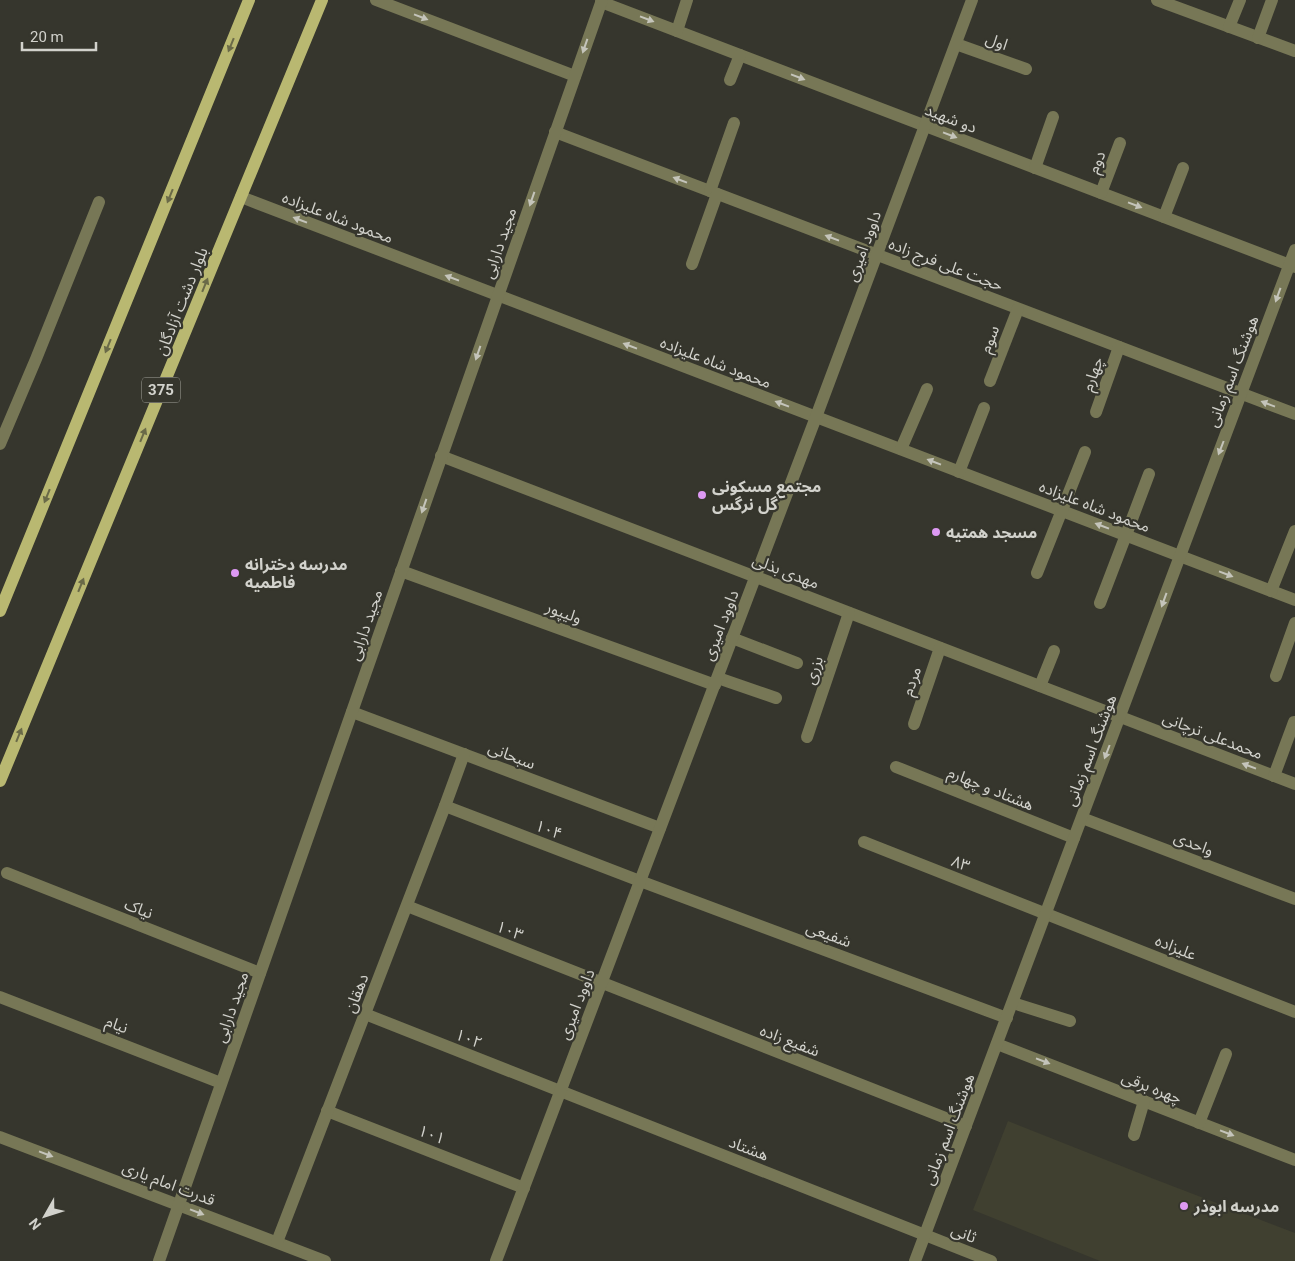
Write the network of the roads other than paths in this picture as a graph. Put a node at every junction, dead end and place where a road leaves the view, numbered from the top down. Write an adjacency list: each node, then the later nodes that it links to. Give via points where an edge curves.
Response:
1 (250, 0): 62 (main road, one-way to 62)
2 (322, 0): 29 (main road, بلوار دشت آزادگان / 375)
3 (376, 0): 18 (street, one-way to 18)
4 (687, 0): 12 (street)
5 (972, 0): 14 (street, داوود امیری)
6 (1157, 0): 10 (street)
7 (1240, 0): 11 (street)
8 (1272, 0): 13 (street)
9 (601, 1): 12 (street, دو شهید, one-way to 12); 18 (street, مجید دارابی, one-way to 18)
10 (1174, 3): 11 (street)
11 (1229, 27): 13 (street)
12 (677, 30): 16 (street, دو شهید)
13 (1258, 38): 15 (street)
14 (956, 44): 17 (street, اول); 22 (street, داوود امیری)
15 (1295, 51)
16 (740, 55): 19 (street); 22 (street, دو شهید, one-way to 22)
17 (1026, 69)
18 (575, 76): 23 (street, مجید دارابی)
19 (730, 80)
20 (1053, 116): 25 (street)
21 (734, 123): 27 (street)
22 (925, 126): 25 (street, دو شهید, one-way to 25); 33 (street, داوود امیری)
23 (555, 132): 27 (street, حجت علی فرج زاده, one-way to 23); 36 (street, مجید دارابی, one-way to 36)
24 (1120, 143): 28 (street, دوم)
25 (1035, 168): 28 (street, دو شهید)
26 (1183, 168): 31 (street)
27 (714, 193): 33 (street, حجت علی فرج زاده, one-way to 27); 34 (street)
28 (1101, 193): 31 (street, دو شهید, one-way to 31)
29 (241, 198): 36 (street, محمود شاه علیزاده, one-way to 29); 81 (main road, بلوار دشت آزادگان / 375, one-way to 29)
30 (98, 202): 46 (street)
31 (1164, 217): 35 (street, دو شهید)
32 (1295, 250): 35 (street, هوشنگ اسم زمانی)
33 (877, 255): 37 (street, حجت علی فرج زاده); 45 (street, داوود امیری)
34 (692, 264)
35 (1292, 266): 41 (street, هوشنگ اسم زمانی, one-way to 41)
36 (498, 295): 45 (street, محمود شاه علیزاده, one-way to 36); 49 (street, مجید دارابی, one-way to 49)
37 (1018, 309): 38 (street, حجت علی فرج زاده); 39 (street, سوم)
38 (1119, 347): 41 (street, حجت علی فرج زاده); 43 (street, چهارم)
39 (990, 381)
40 (927, 389): 47 (street)
41 (1241, 394): 44 (street, حجت علی فرج زاده, one-way to 41); 55 (street, هوشنگ اسم زمانی, one-way to 55)
42 (984, 408): 50 (street)
43 (1096, 412)
44 (1295, 414)
45 (816, 417): 47 (street, محمود شاه علیزاده); 58 (street, داوود امیری)
46 (0, 444)
47 (901, 449): 50 (street, محمود شاه علیزاده, one-way to 47)
48 (1085, 452): 52 (street)
49 (441, 456): 56 (street, مجید دارابی, one-way to 56); 58 (street, مهدی بذلی)
50 (959, 472): 52 (street, محمود شاه علیزاده)
51 (1149, 474): 54 (street)
52 (1062, 511): 54 (street, محمود شاه علیزاده, one-way to 52); 57 (street)
53 (1295, 531): 59 (street)
54 (1126, 536): 55 (street, محمود شاه علیزاده); 61 (street)
55 (1180, 556): 59 (street, محمود شاه علیزاده, one-way to 59); 74 (street, هوشنگ اسم زمانی, one-way to 74)
56 (401, 571): 70 (street, ولیپور); 73 (street, مجید دارابی)
57 (1037, 573)
58 (756, 577): 63 (street, مهدی بذلی); 65 (street, داوود امیری)
59 (1271, 591): 60 (street, محمود شاه علیزاده)
60 (1295, 600)
61 (1100, 602)
62 (0, 610)
63 (849, 613): 66 (street, مهدی بذلی); 77 (street, بزری)
64 (1295, 623): 69 (street)
65 (732, 638): 68 (street); 70 (street, داوود امیری)
66 (940, 648): 71 (street, مهدی بذلی); 76 (street, مردم)
67 (1054, 651): 71 (street)
68 (798, 663)
69 (1276, 676)
70 (716, 681): 72 (street, ولیپور); 85 (street, داوود امیری)
71 (1040, 686): 74 (street, مهدی بذلی)
72 (776, 698)
73 (352, 712): 78 (street, سبحانی); 93 (street, مجید دارابی)
74 (1120, 717): 80 (street, محمدعلی ترچانی, one-way to 74); 84 (street, هوشنگ اسم زمانی, one-way to 84)
75 (1294, 722): 80 (street)
76 (914, 724)
77 (807, 737)
78 (464, 754): 83 (street, دهقان); 85 (street, سبحانی)
79 (896, 767): 86 (street, هشتاد و چهارم)
80 (1274, 776): 82 (street, محمدعلی ترچانی)
81 (0, 780)
82 (1295, 784)
83 (446, 806): 89 (street, ۱۰۴); 91 (street, دهقان)
84 (1082, 818): 86 (street, هوشنگ اسم زمانی); 90 (street, واحدی)
85 (660, 828): 89 (street, داوود امیری)
86 (1074, 838): 92 (street, هوشنگ اسم زمانی)
87 (864, 842): 92 (street, ۸۳)
88 (7, 873): 93 (street, نیاک)
89 (640, 881): 94 (street, داوود امیری); 99 (street, شفیعی)
90 (1295, 899)
91 (407, 906): 94 (street, ۱۰۳); 98 (street, دهقان)
92 (1046, 913): 96 (street, هوشنگ اسم زمانی); 97 (street, علیزاده)
93 (260, 972): 103 (street, مجید دارابی)
94 (602, 983): 104 (street, داوود امیری); 108 (street, شفیع زاده)
95 (0, 997): 103 (street, نیام)
96 (1013, 1003): 99 (street, هوشنگ اسم زمانی); 100 (street)
97 (1295, 1012)
98 (365, 1014): 104 (street, ۱۰۲); 106 (street, دهقان)
99 (1007, 1018): 101 (street, هوشنگ اسم زمانی)
100 (1070, 1021)
101 (997, 1044): 105 (street, چهره برقی, one-way to 105); 108 (street, هوشنگ اسم زمانی)
102 (1226, 1054): 107 (street)
103 (221, 1083): 113 (street, مجید دارابی)
104 (560, 1091): 112 (street, داوود امیری); 114 (street, هشتاد)
105 (1144, 1101): 107 (street, چهره برقی); 109 (street)
106 (328, 1111): 112 (street, ۱۰۱); 115 (street, دهقان)
107 (1199, 1123): 111 (street, چهره برقی, one-way to 111)
108 (966, 1126): 114 (street, هوشنگ اسم زمانی)
109 (1134, 1135)
110 (0, 1137): 113 (street, قدرت امام یاری, one-way to 113)
111 (1295, 1160)
112 (524, 1188): 118 (street, داوود امیری)
113 (178, 1204): 115 (street, قدرت امام یاری, one-way to 115); 116 (street, مجید دارابی)
114 (925, 1235): 119 (street, هوشنگ اسم زمانی); 120 (street, ثانی)
115 (277, 1242): 117 (street, قدرت امام یاری)
116 (159, 1261)
117 (325, 1261)
118 (496, 1261)
119 (915, 1261)
120 (992, 1261)

